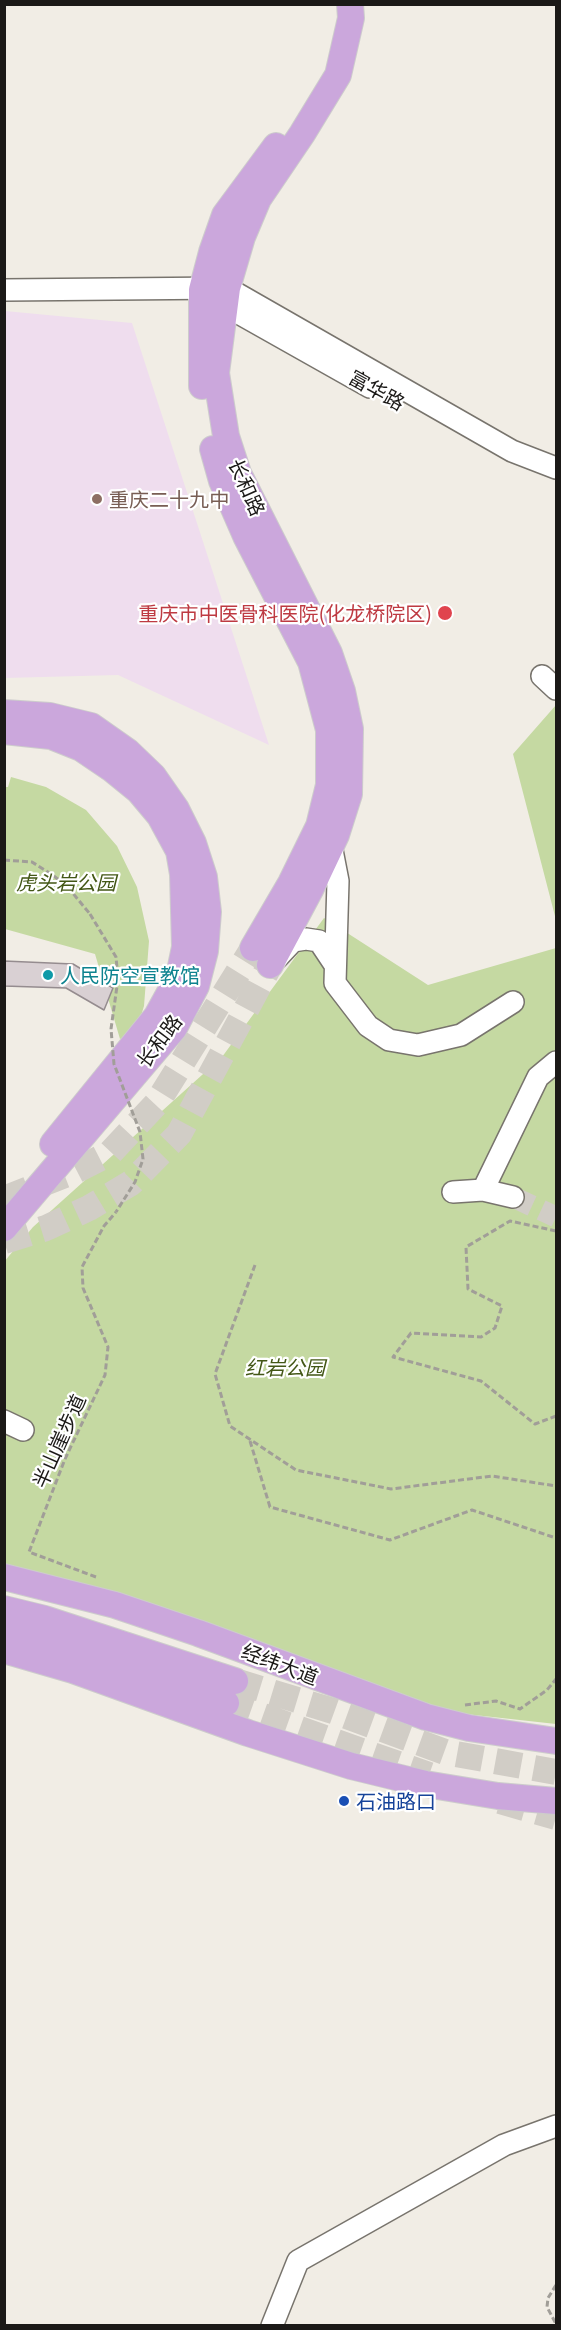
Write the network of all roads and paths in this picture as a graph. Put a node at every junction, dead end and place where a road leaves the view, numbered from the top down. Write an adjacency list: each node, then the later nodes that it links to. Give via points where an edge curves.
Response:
1 (335, 4): 4 (main road, 长和路, via 327,54 309,99 225,215)
2 (350, 4): 5 (main road, 长和路, via 351,18 338,75 258,200 242,237)
3 (4, 290): 4 (street)
4 (202, 290): 5 (street, 富华路); 12 (main road, 长和路, via 201,376 222,481 311,662 329,730 329,785 319,826)
5 (226, 298): 6 (street, 富华路, via 512,451); 7 (street, 富华路, via 509,462); 10 (main road, 长和路, via 216,373 226,436 238,473 328,653 350,729 349,794)
6 (556, 468)
7 (556, 482)
8 (4, 712): 20 (main road, 长和路, via 50,716 91,726 153,776 194,843 204,877 208,912 205,951 196,986 174,1028)
9 (4, 731): 19 (main road, 长和路, via 51,736 81,748 139,792 160,816 179,851 186,910 179,976 157,1017)
10 (331, 845): 12 (main road, 长和路); 13 (street, via 338,881)
11 (4, 860): 28 (path, 半山崖步道, bridge, via 32,862 66,885 90,914 116,957 118,979 111,1029 114,1064 140,1132 143,1159 135,1182 104,1226 82,1267 83,1288 108,1347 105,1375 65,1459 29,1552)
12 (262, 957): 13 (street, via 293,941 306,939 319,941)
13 (335, 965): 14 (street, via 335,983 368,1026 388,1040 418,1045 460,1035)
14 (513, 1002)
15 (556, 1062): 16 (street, via 538,1077)
16 (483, 1190): 17 (street); 18 (street)
17 (453, 1192)
18 (513, 1197)
19 (4, 1203)
20 (4, 1228)
21 (556, 1231): 23 (path, via 510,1221 466,1247 468,1289 502,1306 495,1328 481,1337 411,1333 393,1357 481,1381 536,1424)
22 (255, 1264): 24 (path, via 215,1374 230,1426)
23 (556, 1416)
24 (249, 1439): 25 (path, via 296,1470 391,1489 492,1476); 26 (path, via 270,1507 390,1540 472,1510)
25 (556, 1486)
26 (556, 1538)
27 (4, 1577): 34 (main road, 经纬大道, via 114,1605 426,1717)
28 (102, 1580)
29 (4, 1609): 30 (main road, via 45,1618 230,1692)
30 (4, 1628)
31 (4, 1650): 35 (main road, via 351,1766 436,1786)
32 (556, 1679): 33 (path, via 520,1708 496,1701)
33 (464, 1705)
34 (556, 1742)
35 (556, 1801)
36 (556, 2126): 39 (street, via 504,2145 298,2261)
37 (556, 2284): 38 (path, via 547,2307)
38 (556, 2324)
39 (272, 2325)

